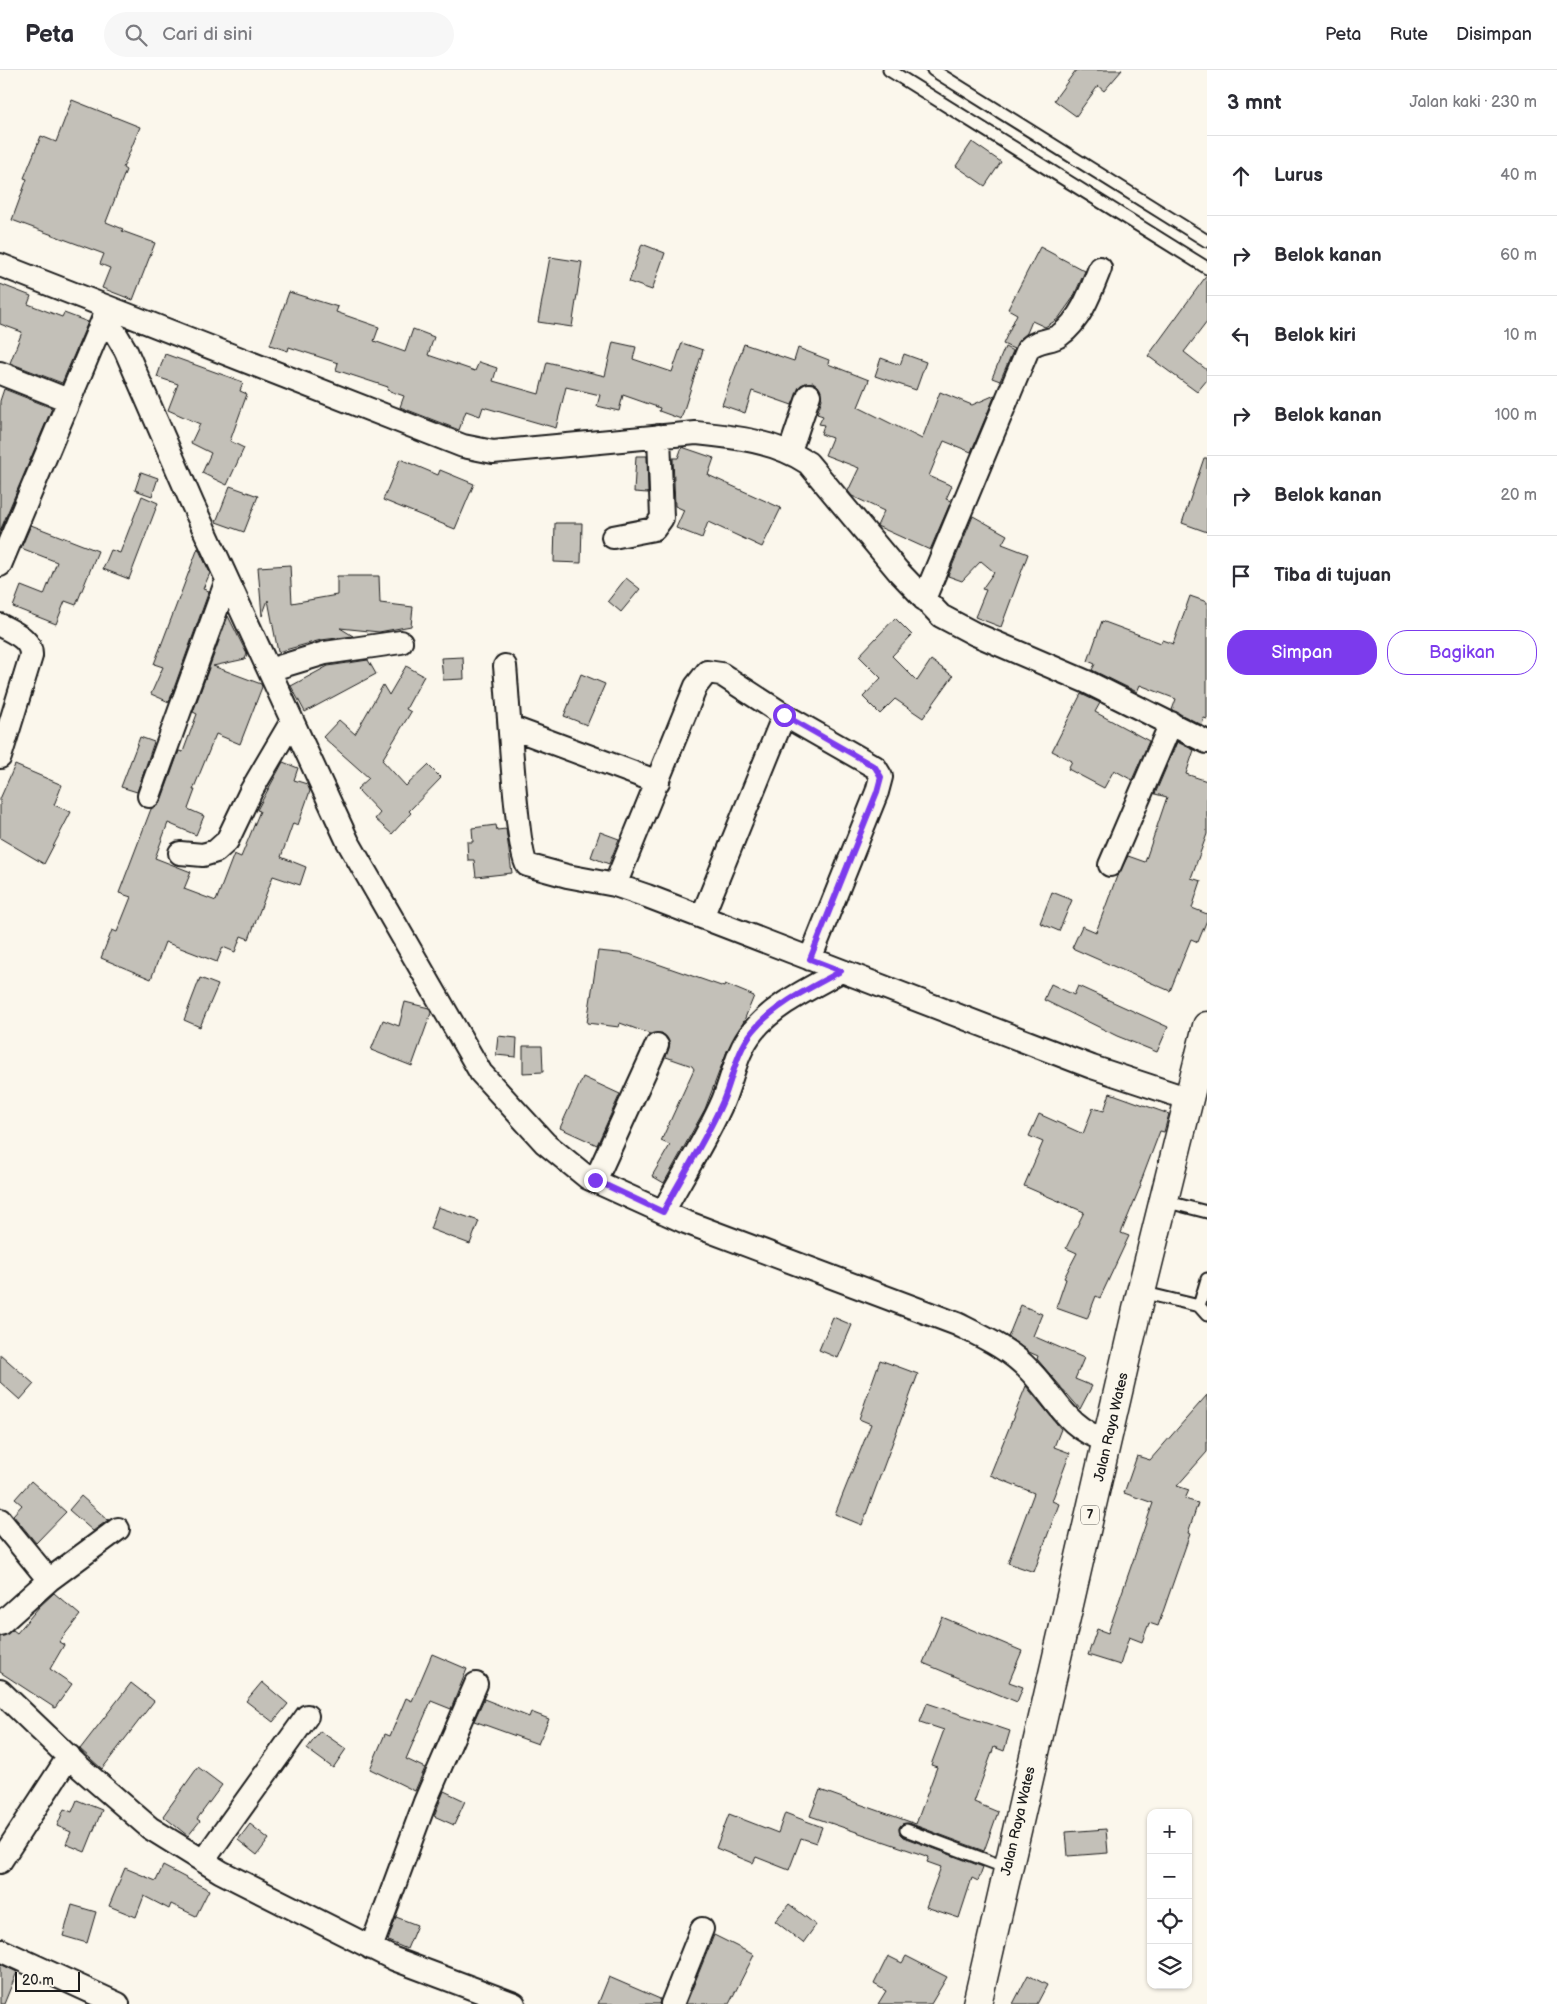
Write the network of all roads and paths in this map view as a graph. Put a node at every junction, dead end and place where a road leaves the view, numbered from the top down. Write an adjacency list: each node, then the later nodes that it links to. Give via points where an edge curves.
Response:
1 (889, 70): 6 (lane)
2 (933, 70): 3 (lane)
3 (1207, 241)
4 (0, 265): 7 (street)
5 (1100, 268): 16 (street, via 1090,295 1075,320 1060,336 1035,343 1028,349)
6 (1207, 268)
7 (106, 315): 10 (street); 11 (street, via 463,446 493,452); 15 (street, via 126,351)
8 (0, 374): 10 (street)
9 (809, 395): 12 (street)
10 (68, 400): 14 (street)
11 (659, 436): 12 (street, via 696,433 728,436); 13 (street, via 662,518 654,529)
12 (790, 451): 16 (street, via 808,463)
13 (613, 537)
14 (0, 565)
15 (228, 580): 20 (street); 28 (street)
16 (924, 599): 23 (street, via 941,616 975,634 1087,682)
17 (0, 625): 26 (street, via 28,642 32,649)
18 (401, 642): 20 (street, via 325,653)
19 (505, 666): 24 (street)
20 (269, 670): 22 (street)
21 (784, 715): 27 (street, via 721,674 706,672 696,686); 32 (street); 33 (street, via 875,767 881,777)
22 (292, 721): 29 (street, via 250,791 227,841 203,855); 38 (street, via 348,842 481,1073 545,1143 588,1178)
23 (1171, 723): 25 (street); 30 (street)
24 (510, 727): 27 (street); 31 (street, via 523,859 533,867)
25 (1207, 742)
26 (0, 757)
27 (658, 782): 31 (street)
28 (149, 796)
29 (180, 853)
30 (1110, 865)
31 (615, 886): 32 (street)
32 (702, 917): 33 (street)
33 (810, 959): 34 (street)
34 (841, 971): 37 (street, via 1092,1067); 40 (street, via 800,994 753,1031 739,1054 723,1102)
35 (1207, 1026): 37 (highway, Jalan Raya Wates / 7)
36 (657, 1045): 38 (street)
37 (1189, 1099): 39 (highway, Jalan Raya Wates / 7)
38 (595, 1180): 40 (street)
39 (1164, 1202): 41 (lane); 43 (highway, Jalan Raya Wates / 7)
40 (663, 1212): 45 (street, via 956,1324 1000,1344 1030,1370 1075,1426)
41 (1207, 1212)
42 (1207, 1278): 44 (lane)
43 (1141, 1292): 44 (lane); 45 (highway, Jalan Raya Wates / 7)
44 (1203, 1310)
45 (1107, 1441): 57 (highway, Jalan Raya Wates / 7)
46 (0, 1520): 48 (street)
47 (118, 1529): 48 (street)
48 (49, 1580): 49 (street)
49 (0, 1624)
50 (476, 1684): 59 (street, via 425,1802)
51 (0, 1690): 53 (street)
52 (307, 1716): 55 (street)
53 (69, 1756): 55 (street, via 150,1828); 56 (street)
54 (906, 1830): 57 (lane)
55 (202, 1861): 59 (street)
56 (0, 1862)
57 (1007, 1868): 65 (highway, Jalan Raya Wates / 7)
58 (702, 1929): 64 (street)
59 (371, 1948): 61 (street)
60 (0, 1950): 62 (street)
61 (470, 1996): 63 (street)
62 (118, 2004)
63 (514, 2004)
64 (672, 2004)
65 (977, 2004)

